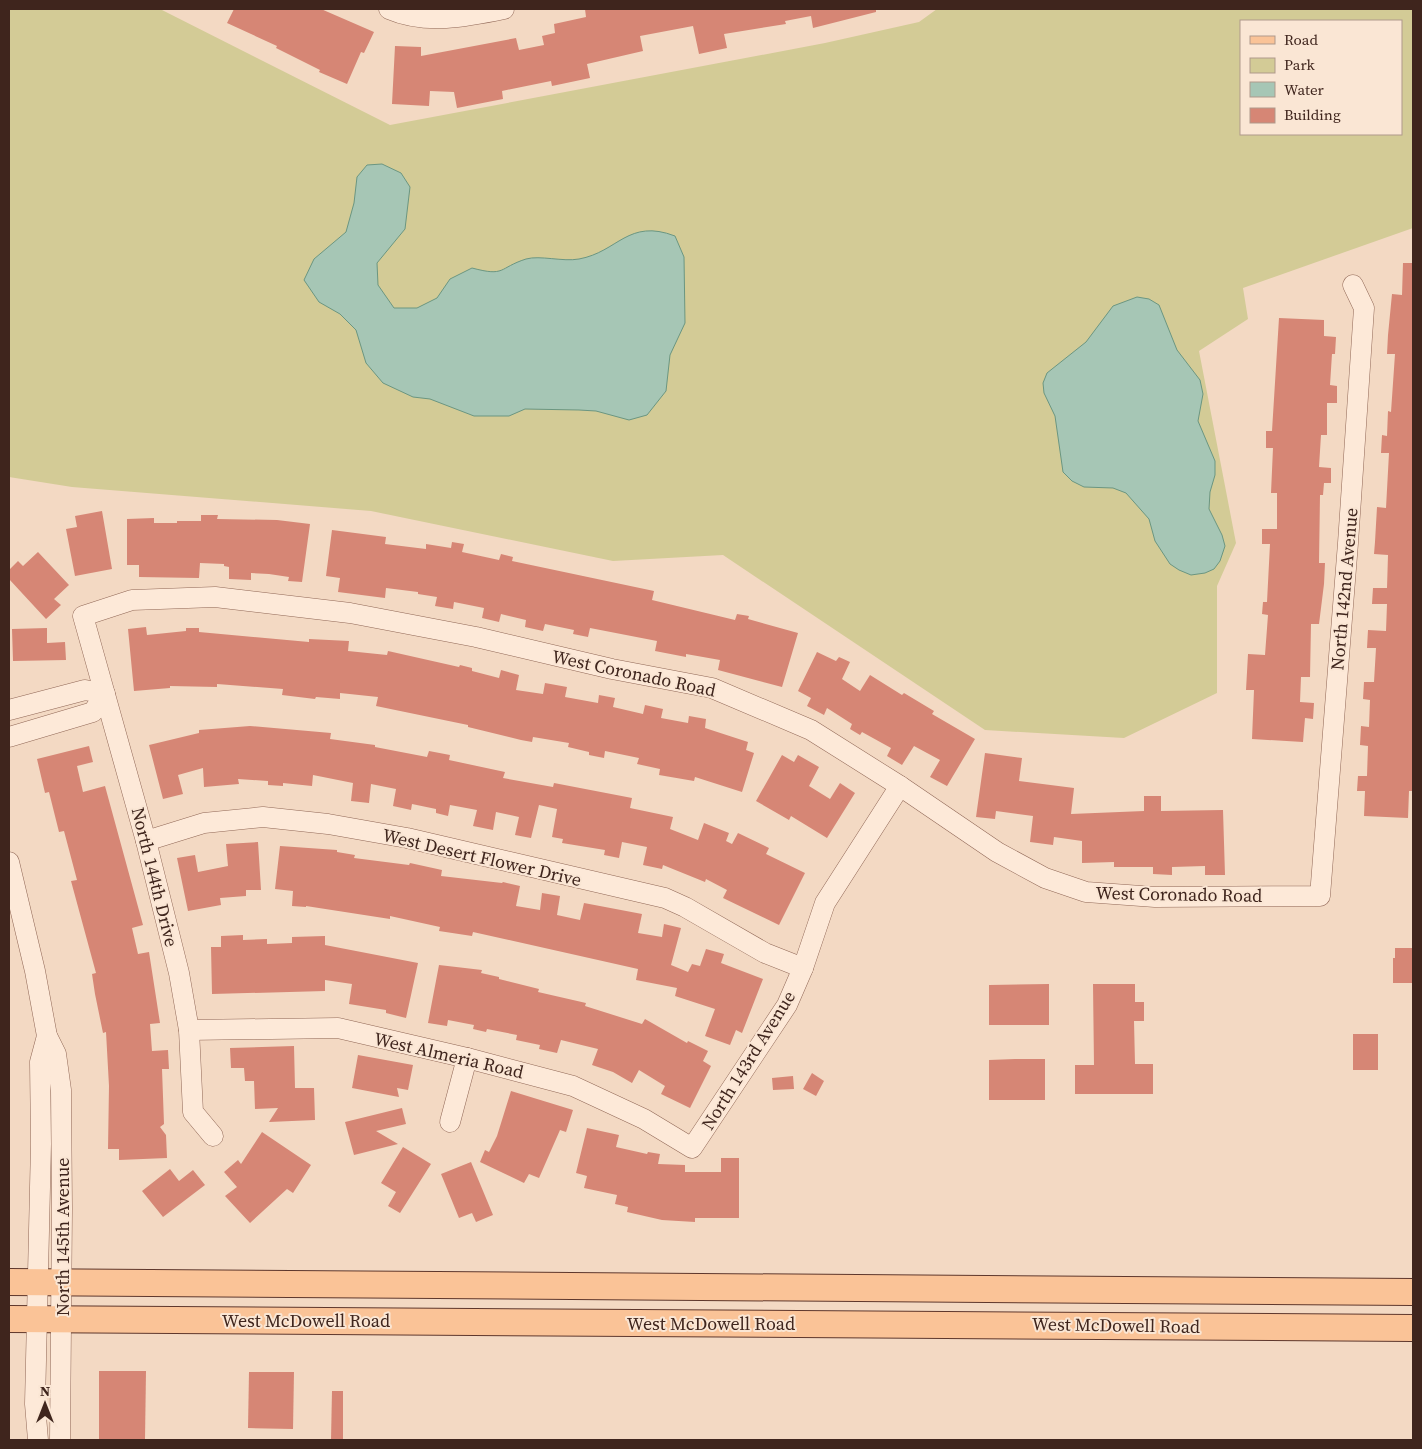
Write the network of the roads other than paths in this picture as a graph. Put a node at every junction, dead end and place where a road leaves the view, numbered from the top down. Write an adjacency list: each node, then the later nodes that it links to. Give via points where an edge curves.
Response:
1 (389, 9): 2 (street, via 434,18 464,17)
2 (504, 9)
3 (1353, 285): 11 (street, North 142nd Avenue, via 1364,308)
4 (83, 616): 5 (street, North 144th Drive); 8 (street, West Coronado Road, via 132,600 215,597 350,613 476,637 612,669 712,688 812,730)
5 (105, 694): 6 (street, via 86,690); 7 (street, via 93,712); 9 (street, North 144th Drive)
6 (9, 710)
7 (9, 737)
8 (900, 786): 11 (street, West Coronado Road, via 997,852 1045,878 1086,892 1155,897); 12 (street, North 143rd Avenue, via 826,902)
9 (146, 841): 12 (street, West Desert Flower Drive, via 204,823 263,816 407,838 665,898 765,953); 13 (street, North 144th Drive, via 179,973)
10 (9, 862): 19 (street, North 145th Avenue, via 47,1036 56,1054 61,1090)
11 (1320, 896)
12 (803, 968): 17 (street, North 143rd Avenue, via 787,1005)
13 (189, 1030): 14 (street, West Almeria Road, via 338,1028); 16 (street, North 144th Drive, via 192,1112)
14 (467, 1058): 15 (street); 17 (street, West Almeria Road, via 573,1086 644,1119)
15 (450, 1122)
16 (213, 1136)
17 (692, 1148)
18 (9, 1282): 19 (main road, West McDowell Road)
19 (50, 1282): 20 (main road, West McDowell Road); 23 (street, North 145th Avenue)
20 (1045, 1290): 21 (main road, West McDowell Road); 24 (main road)
21 (1403, 1292): 25 (main road)
22 (9, 1319): 23 (main road, West McDowell Road)
23 (50, 1319): 24 (main road, West McDowell Road); 26 (street, North 145th Avenue, via 35,1404); 27 (street, North 145th Avenue)
24 (1045, 1325): 25 (main road, West McDowell Road)
25 (1403, 1328)
26 (38, 1440)
27 (60, 1440)

